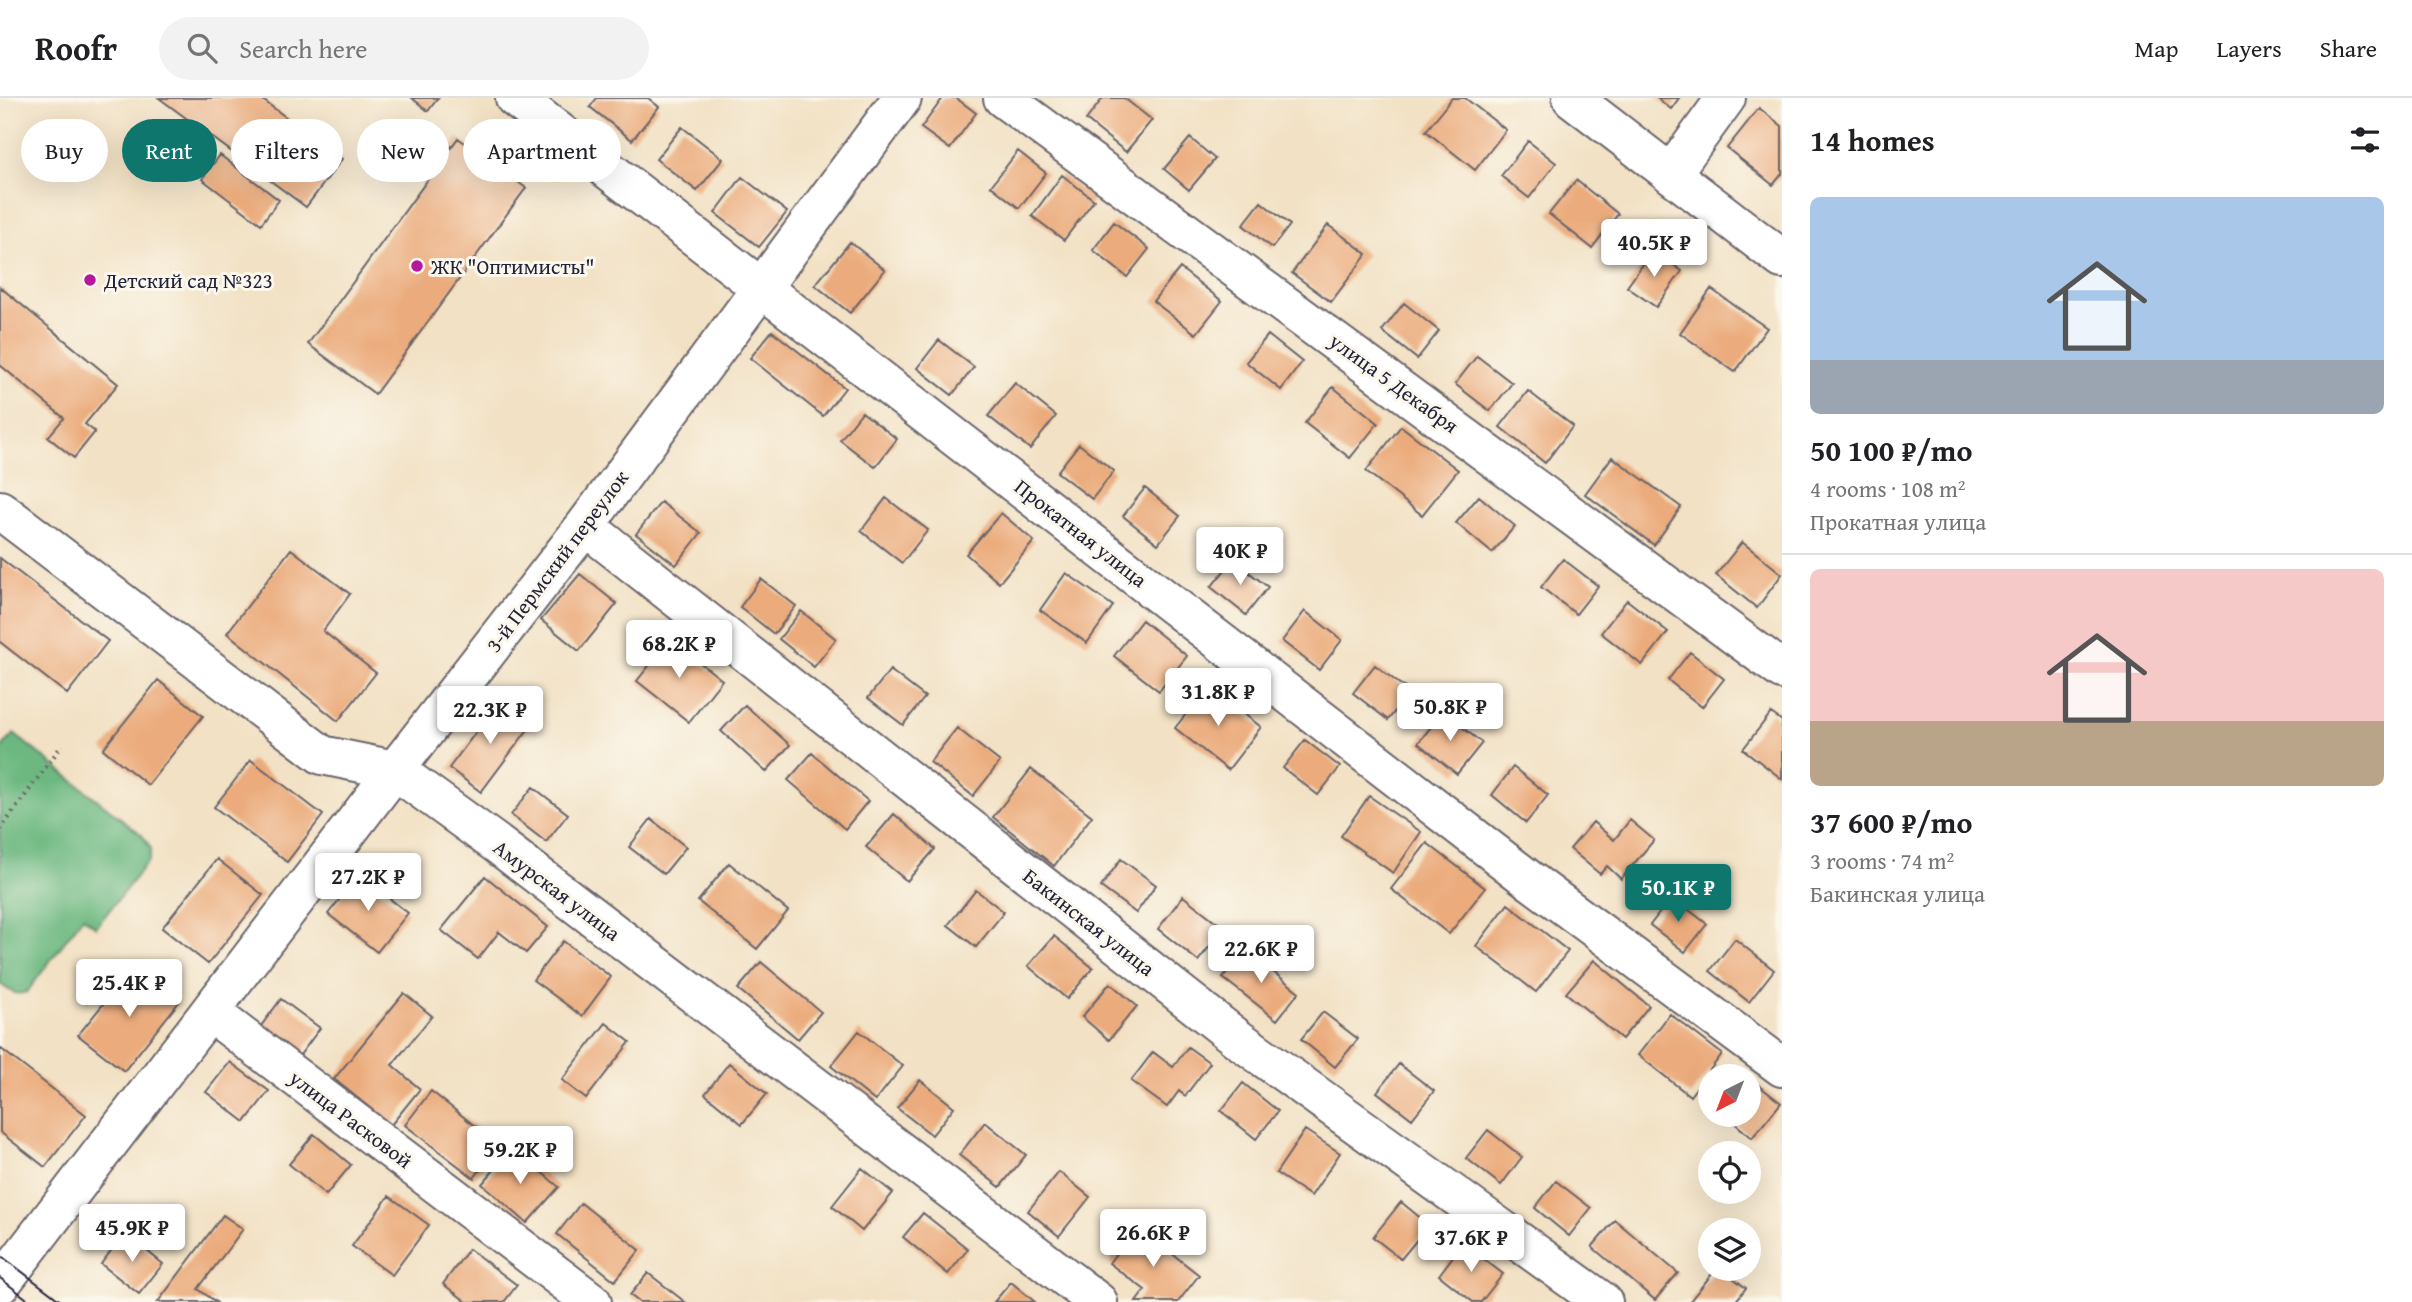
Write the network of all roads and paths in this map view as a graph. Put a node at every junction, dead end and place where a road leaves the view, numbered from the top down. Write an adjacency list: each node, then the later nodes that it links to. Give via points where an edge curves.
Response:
1 (515, 98): 8 (street, Прокатная улица)
2 (902, 98): 8 (street, 3-й Пермский переулок)
3 (1003, 98): 11 (street, улица 5 Декабря)
4 (1572, 98): 6 (street)
5 (1726, 98): 6 (street)
6 (1671, 174): 7 (street)
7 (1782, 258)
8 (762, 286): 10 (street, 3-й Пермский переулок); 16 (street, Прокатная улица, via 1528,879)
9 (0, 510): 13 (street, Амурская улица, via 322,755)
10 (586, 527): 13 (street, 3-й Пермский переулок); 20 (street, Бакинская улица, via 1238,1039)
11 (1782, 670)
12 (62, 745): 14 (path)
13 (395, 770): 15 (street, 3-й Пермский переулок); 19 (street, Амурская улица)
14 (1, 827)
15 (210, 1012): 17 (street, 3-й Пермский переулок); 18 (street, улица Расковой)
16 (1782, 1067)
17 (0, 1285)
18 (592, 1302)
19 (1098, 1302)
20 (1603, 1302)

